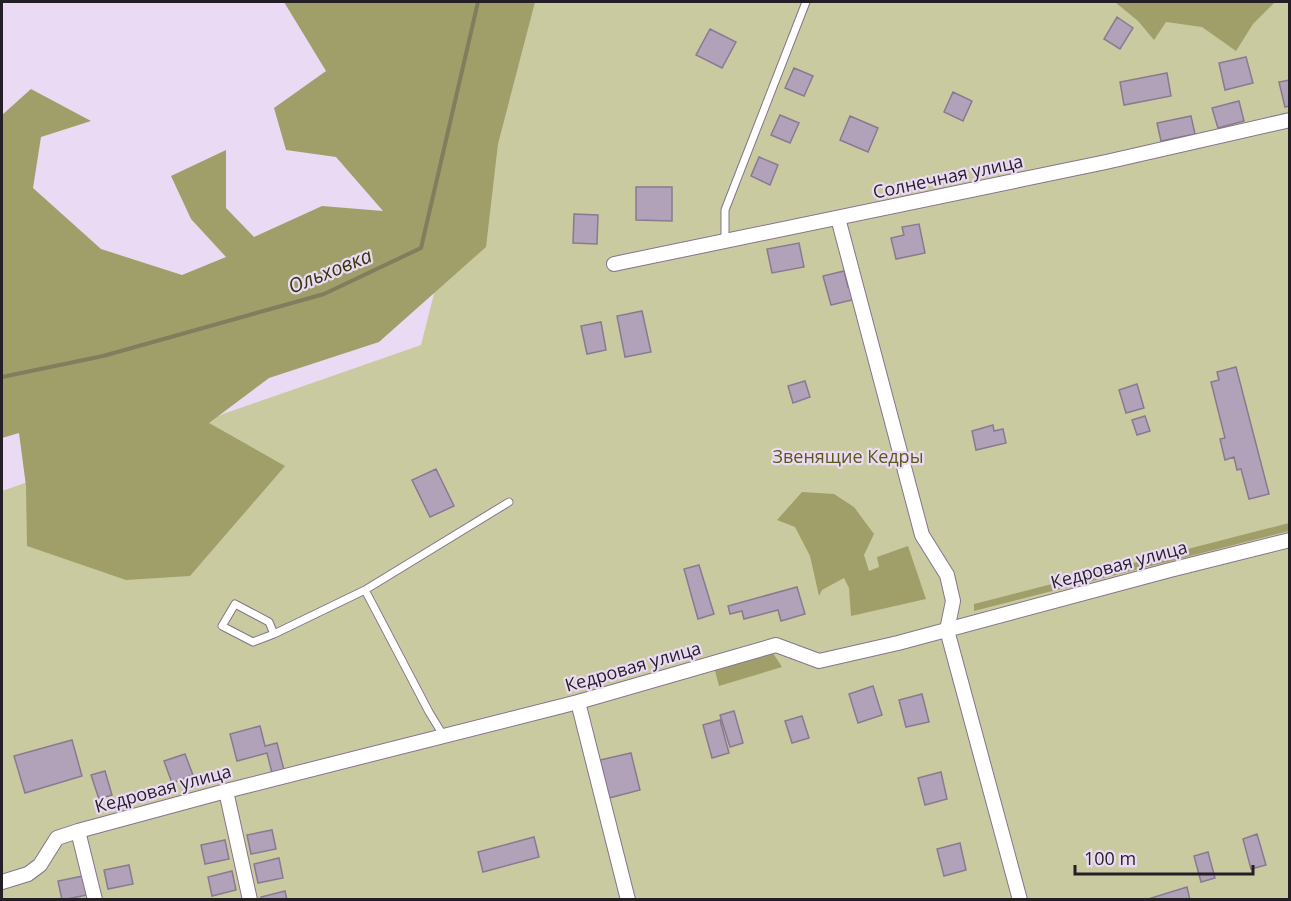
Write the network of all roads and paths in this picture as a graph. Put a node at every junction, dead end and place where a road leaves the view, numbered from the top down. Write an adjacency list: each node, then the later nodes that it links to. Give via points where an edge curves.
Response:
1 (806, 2): 4 (lane, via 726,210)
2 (1290, 120): 3 (street, Солнечная улица)
3 (838, 218): 4 (street, Солнечная улица); 9 (street, via 922,535 947,575 953,601)
4 (725, 241): 5 (street, Солнечная улица)
5 (614, 264)
6 (509, 502): 8 (lane)
7 (1290, 540): 9 (street, Кедровая улица)
8 (365, 590): 10 (lane); 12 (lane)
9 (946, 630): 11 (street, Кедровая улица, via 819,661 776,645); 19 (street)
10 (274, 634): 10 (lane, via 253,642 222,626 235,604 269,622)
11 (578, 702): 12 (street, Кедровая улица); 18 (street)
12 (443, 735): 13 (street, Кедровая улица)
13 (225, 791): 14 (street, Кедровая улица); 17 (street)
14 (78, 831): 15 (street, Кедровая улица, via 57,838 40,865 28,874); 16 (street)
15 (2, 882)
16 (95, 900)
17 (250, 900)
18 (628, 900)
19 (1020, 900)

